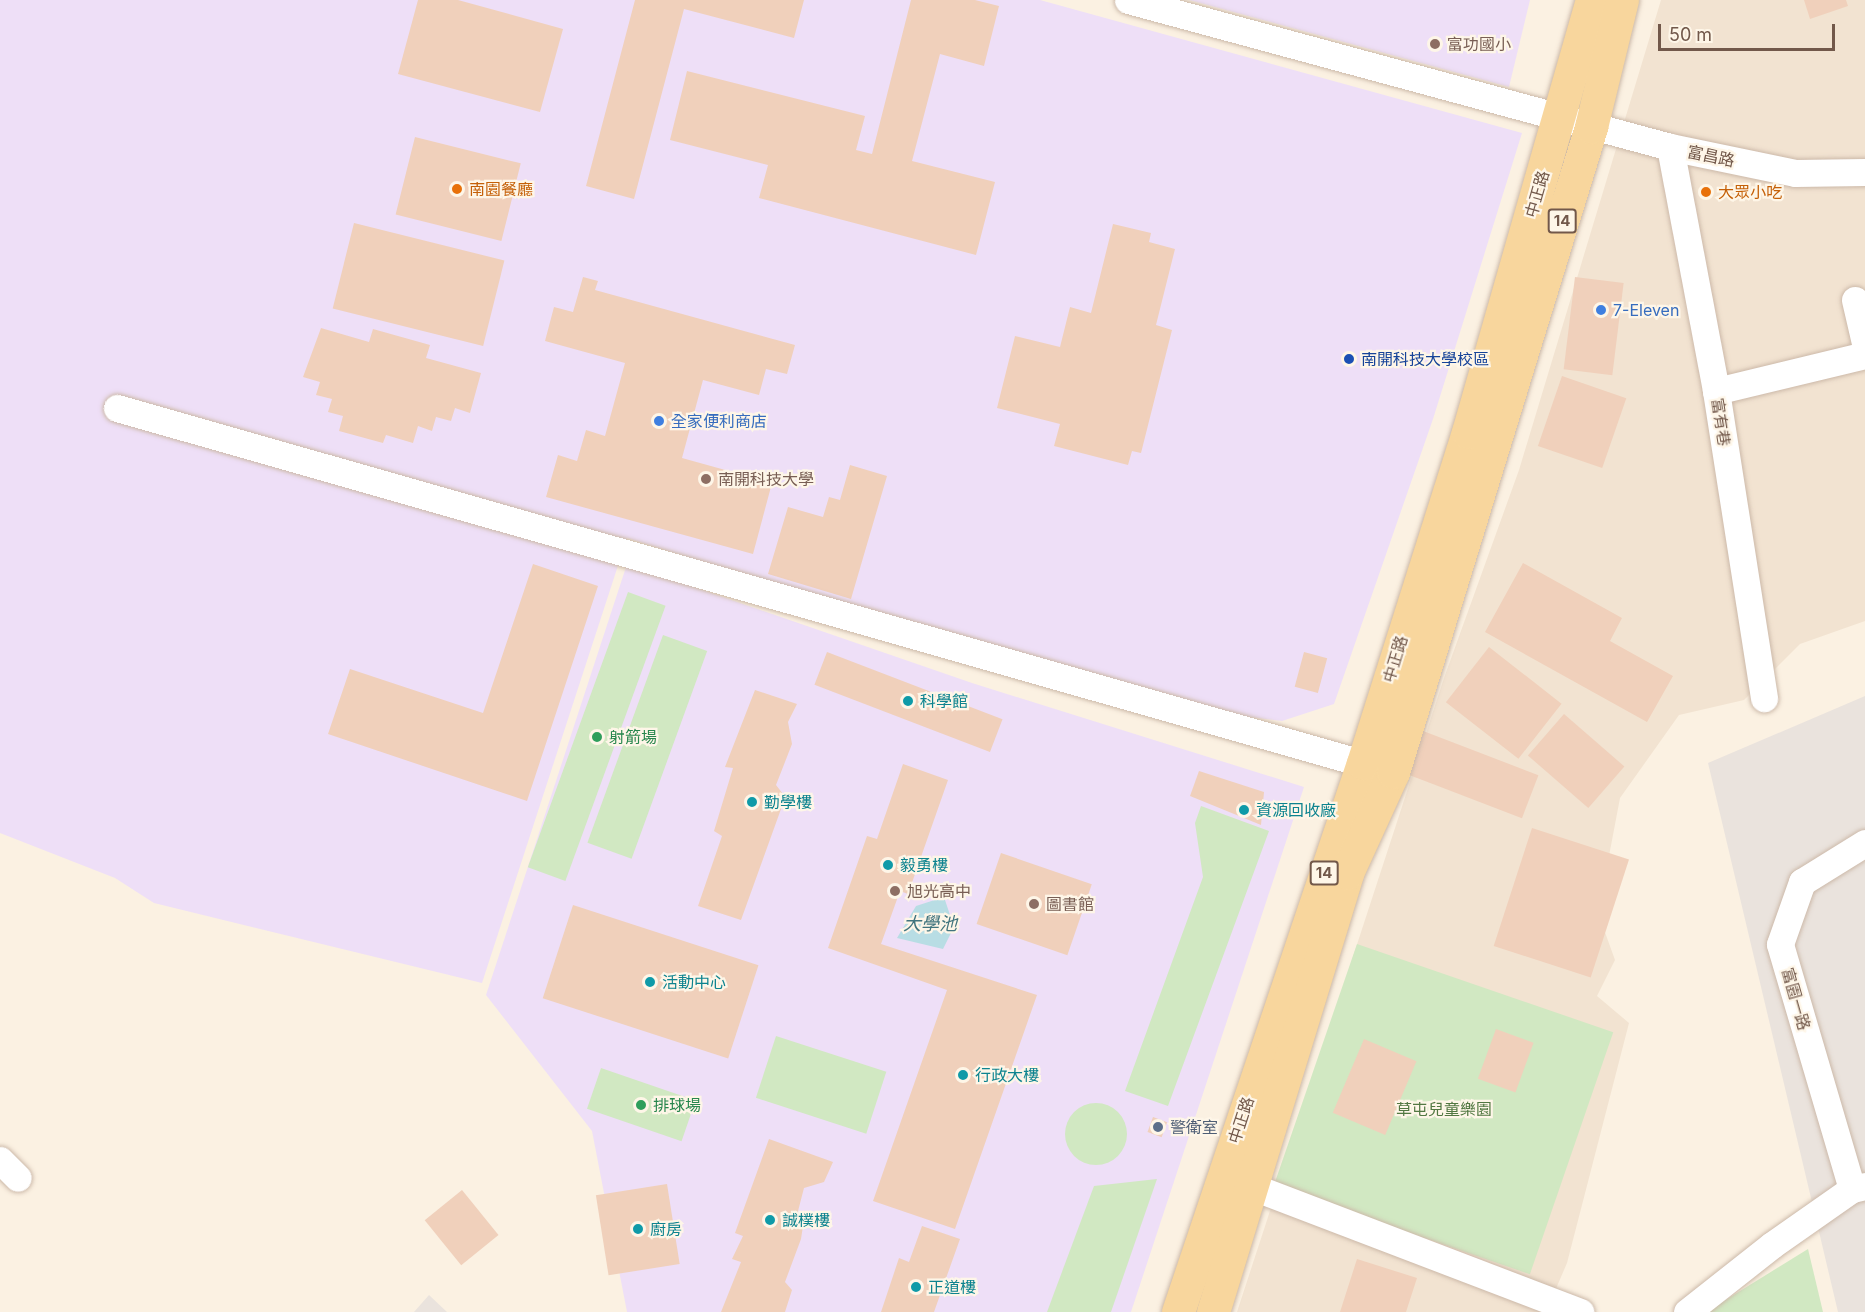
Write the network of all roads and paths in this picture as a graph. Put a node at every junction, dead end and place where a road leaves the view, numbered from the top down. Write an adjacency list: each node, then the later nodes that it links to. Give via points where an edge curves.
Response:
1 (1128, 0): 4 (street, 富昌路)
2 (1592, 0): 4 (main road, 中正路 / 14)
3 (1622, 0): 5 (main road, 中正路 / 14)
4 (1559, 118): 5 (street, 富昌路); 14 (main road, 中正路 / 14)
5 (1591, 127): 6 (street, 富昌路); 14 (main road, 中正路 / 14)
6 (1670, 147): 7 (street, 富昌路, via 1795,173); 11 (street, 富有巷)
7 (1865, 172)
8 (1855, 300): 9 (street)
9 (1865, 344)
10 (1865, 355): 11 (street)
11 (1716, 391): 13 (street, 富有巷)
12 (117, 408): 14 (street, via 206,429)
13 (1764, 698)
14 (1378, 768): 16 (main road, 中正路 / 14); 17 (main road, 中正路 / 14)
15 (1865, 843): 18 (street, 富園一路, via 1802,882 1780,944)
16 (1223, 1176): 17 (street); 19 (main road, 中正路 / 14)
17 (1254, 1186): 20 (main road, 中正路 / 14); 21 (street)
18 (1858, 1188): 22 (street)
19 (1178, 1312)
20 (1213, 1312)
21 (1581, 1312)
22 (1687, 1312)

